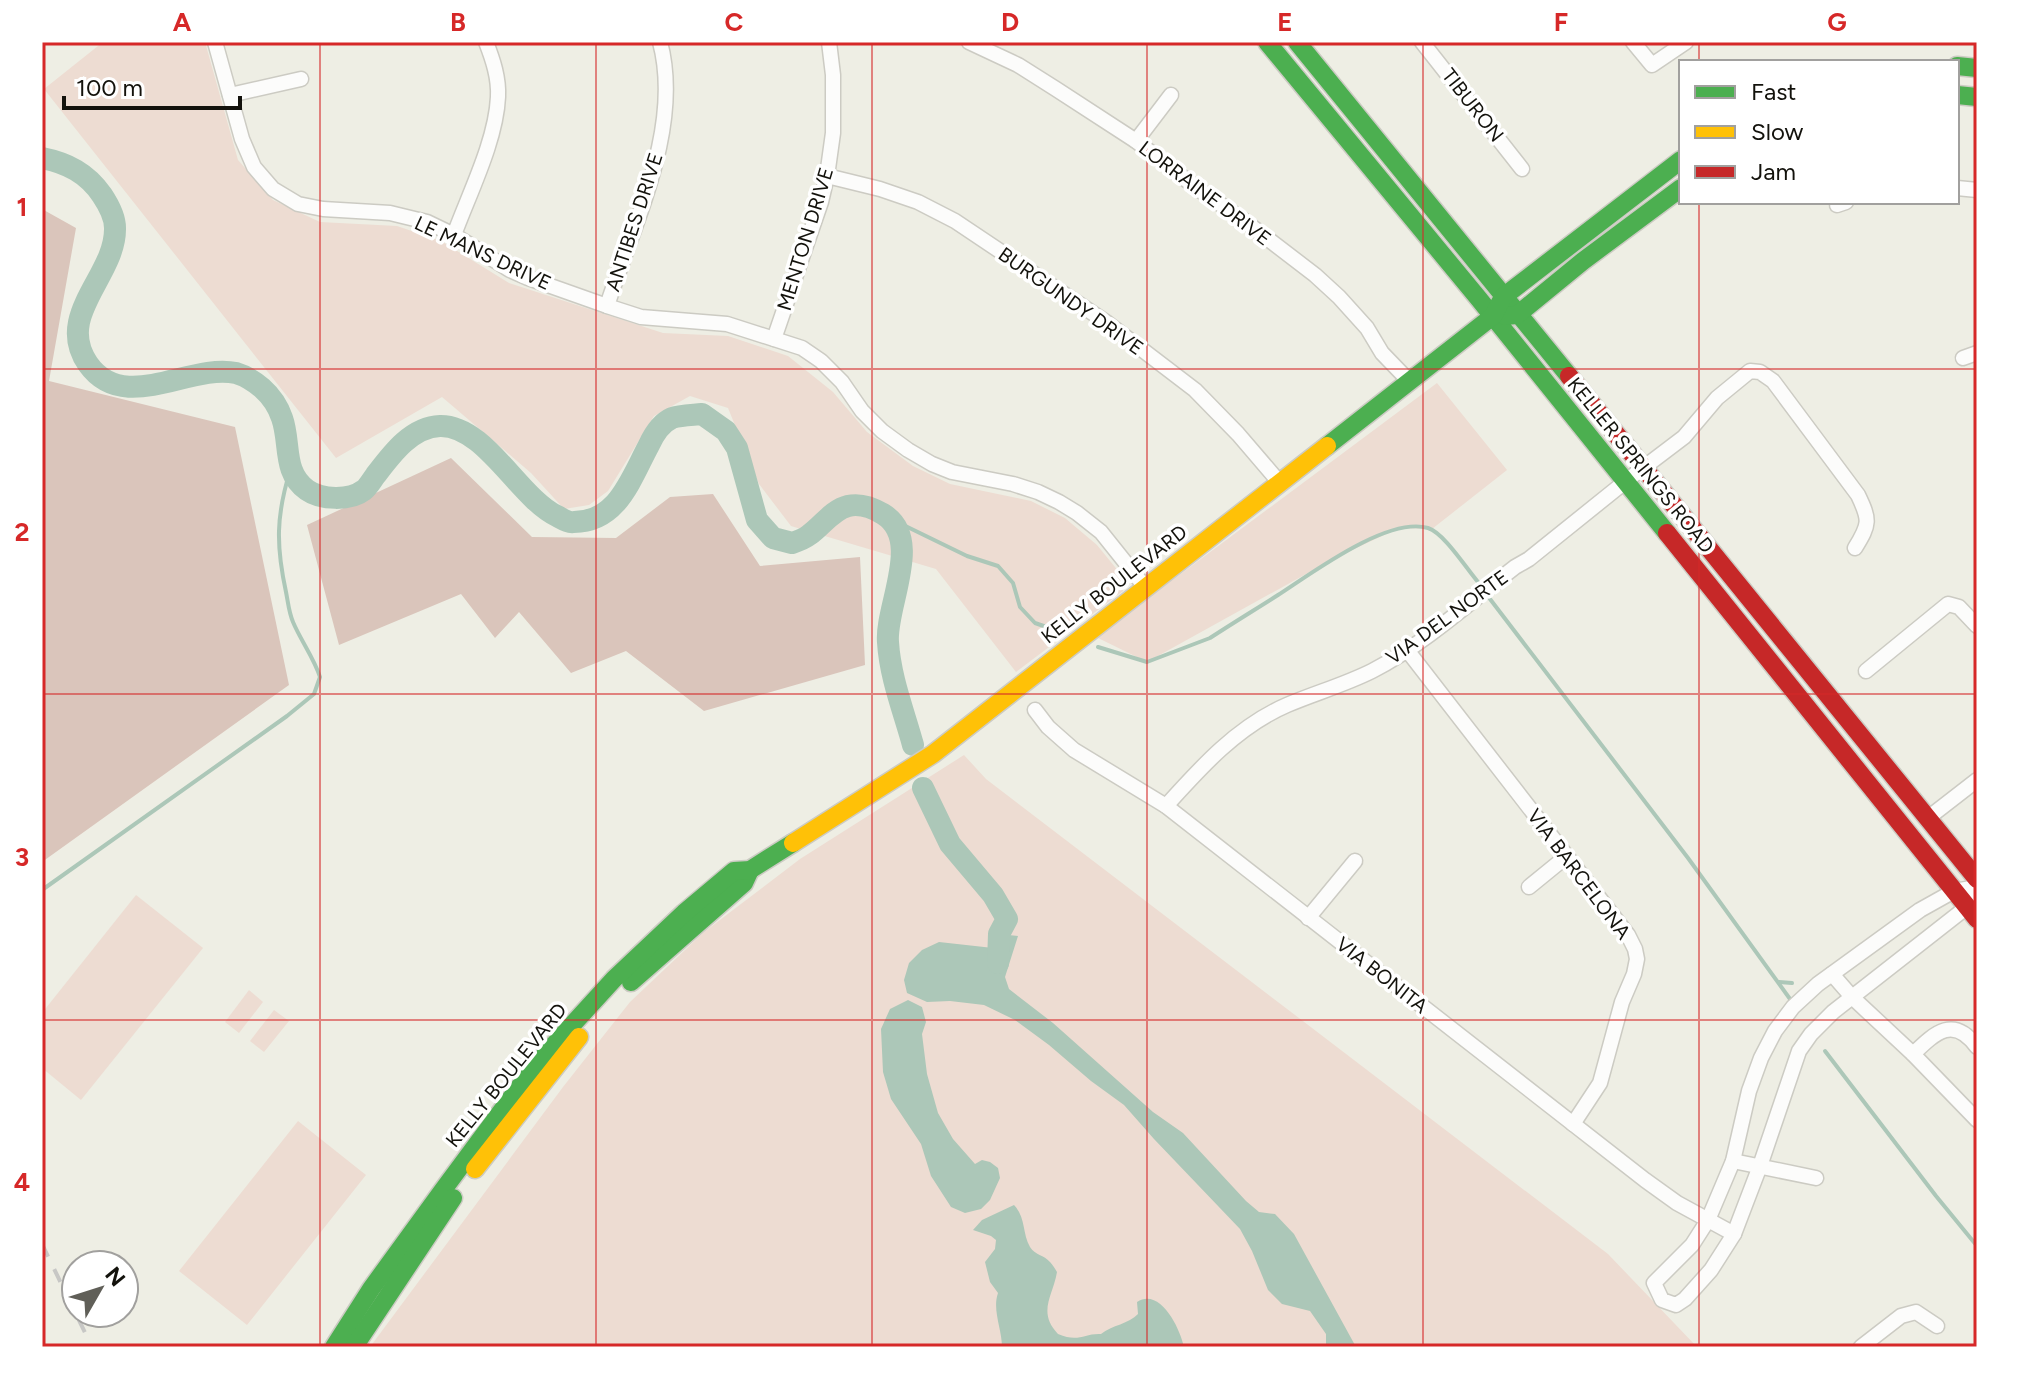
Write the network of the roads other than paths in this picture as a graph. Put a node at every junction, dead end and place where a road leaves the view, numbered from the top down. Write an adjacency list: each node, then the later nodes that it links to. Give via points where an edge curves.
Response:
1 (215, 42): 13 (street, LE MANS DRIVE)
2 (486, 42): 22 (street, via 499,94 495,124)
3 (660, 42): 24 (street, ANTIBES DRIVE, via 666,97 663,126 654,170)
4 (829, 42): 18 (street, MENTON DRIVE, via 833,133)
5 (969, 42): 11 (street, LORRAINE DRIVE)
6 (1267, 42): 26 (main road, KELLER SPRINGS ROAD)
7 (1297, 42): 23 (main road, KELLER SPRINGS ROAD)
8 (1422, 42): 17 (street, TIBURON)
9 (1633, 42): 10 (street, via 1652,65)
10 (1686, 42)
11 (987, 45): 15 (street, LORRAINE DRIVE)
12 (301, 79): 13 (street)
13 (230, 95): 22 (street, LE MANS DRIVE, via 254,167 273,189 298,204 390,213)
14 (1171, 95): 15 (street)
15 (1136, 141): 28 (street, LORRAINE DRIVE, via 1315,275)
16 (1679, 162): 19 (main road, KELLY BOULEVARD)
17 (1522, 169)
18 (827, 176): 27 (street, MENTON DRIVE); 31 (street, BURGUNDY DRIVE, via 918,202 1106,322 1195,390)
19 (1646, 187): 21 (main road); 23 (main road, KELLY BOULEVARD)
20 (1679, 189): 21 (main road)
21 (1659, 204): 25 (main road)
22 (454, 235): 24 (street, LE MANS DRIVE, via 519,274)
23 (1503, 297): 25 (main road, KELLER SPRINGS ROAD); 26 (main road, KELLY BOULEVARD)
24 (607, 306): 27 (street, LE MANS DRIVE, via 641,317 727,324)
25 (1517, 315): 26 (main road); 29 (main road, KELLER SPRINGS ROAD)
26 (1493, 316): 28 (main road, KELLY BOULEVARD); 30 (main road, KELLER SPRINGS ROAD)
27 (774, 339): 33 (street, LE MANS DRIVE, via 821,361 882,431 932,464 1038,492 1077,513 1101,532)
28 (1410, 382): 31 (main road, KELLY BOULEVARD)
29 (1644, 468): 30 (street, VIA DEL NORTE); 32 (street, VIA DEL NORTE, via 1684,437 1738,379 1760,372 1773,381 1858,495 1866,530); 37 (main road, KELLER SPRINGS ROAD)
30 (1626, 481): 35 (street, VIA DEL NORTE); 38 (main road, KELLER SPRINGS ROAD)
31 (1280, 483): 33 (main road, KELLY BOULEVARD)
32 (1855, 548)
33 (1145, 587): 57 (main road, KELLY BOULEVARD, via 933,754 750,870 744,883 625,987)
34 (1977, 626): 36 (street, via 1959,607 1948,604)
35 (1407, 650): 41 (street, VIA DEL NORTE, via 1372,671 1260,719 1206,761); 43 (street, VIA BARCELONA)
36 (1866, 671)
37 (1810, 674): 38 (main road); 42 (main road, KELLER SPRINGS ROAD)
38 (1792, 688): 48 (main road, KELLER SPRINGS ROAD)
39 (1035, 710): 41 (street, VIA BONITA, via 1074,750)
40 (1977, 780): 42 (street)
41 (1166, 806): 50 (street, VIA BONITA)
42 (1928, 818): 45 (main road, KELLER SPRINGS ROAD)
43 (1567, 856): 46 (street); 56 (street, VIA BARCELONA, via 1628,935 1637,959 1600,1083)
44 (1355, 861): 50 (street)
45 (1977, 879)
46 (1529, 887)
47 (1977, 887): 48 (street)
48 (1954, 891): 49 (main road, KELLER SPRINGS ROAD); 51 (street)
49 (1974, 906): 52 (street)
50 (1308, 918): 56 (street, VIA BONITA)
51 (1832, 974): 52 (street); 58 (street, via 1793,1007 1775,1031 1749,1091)
52 (1852, 997): 54 (street); 59 (street, via 1799,1051)
53 (1977, 1047): 54 (street, via 1962,1034 1942,1030)
54 (1913, 1054): 55 (street)
55 (1977, 1120)
56 (1573, 1124): 61 (street, VIA BONITA, via 1655,1188)
57 (492, 1136): 64 (main road, KELLY BOULEVARD, via 371,1289); 65 (main road, KELLY BOULEVARD)
58 (1733, 1161): 59 (street); 61 (street)
59 (1760, 1166): 60 (street); 62 (street)
60 (1816, 1178)
61 (1708, 1220): 62 (street, VIA BONITA); 62 (street, via 1692,1245 1654,1283 1662,1300 1676,1305 1685,1299)
62 (1734, 1234)
63 (1937, 1326): 66 (street, via 1916,1312 1901,1316)
64 (334, 1347)
65 (354, 1347)
66 (1861, 1347)

